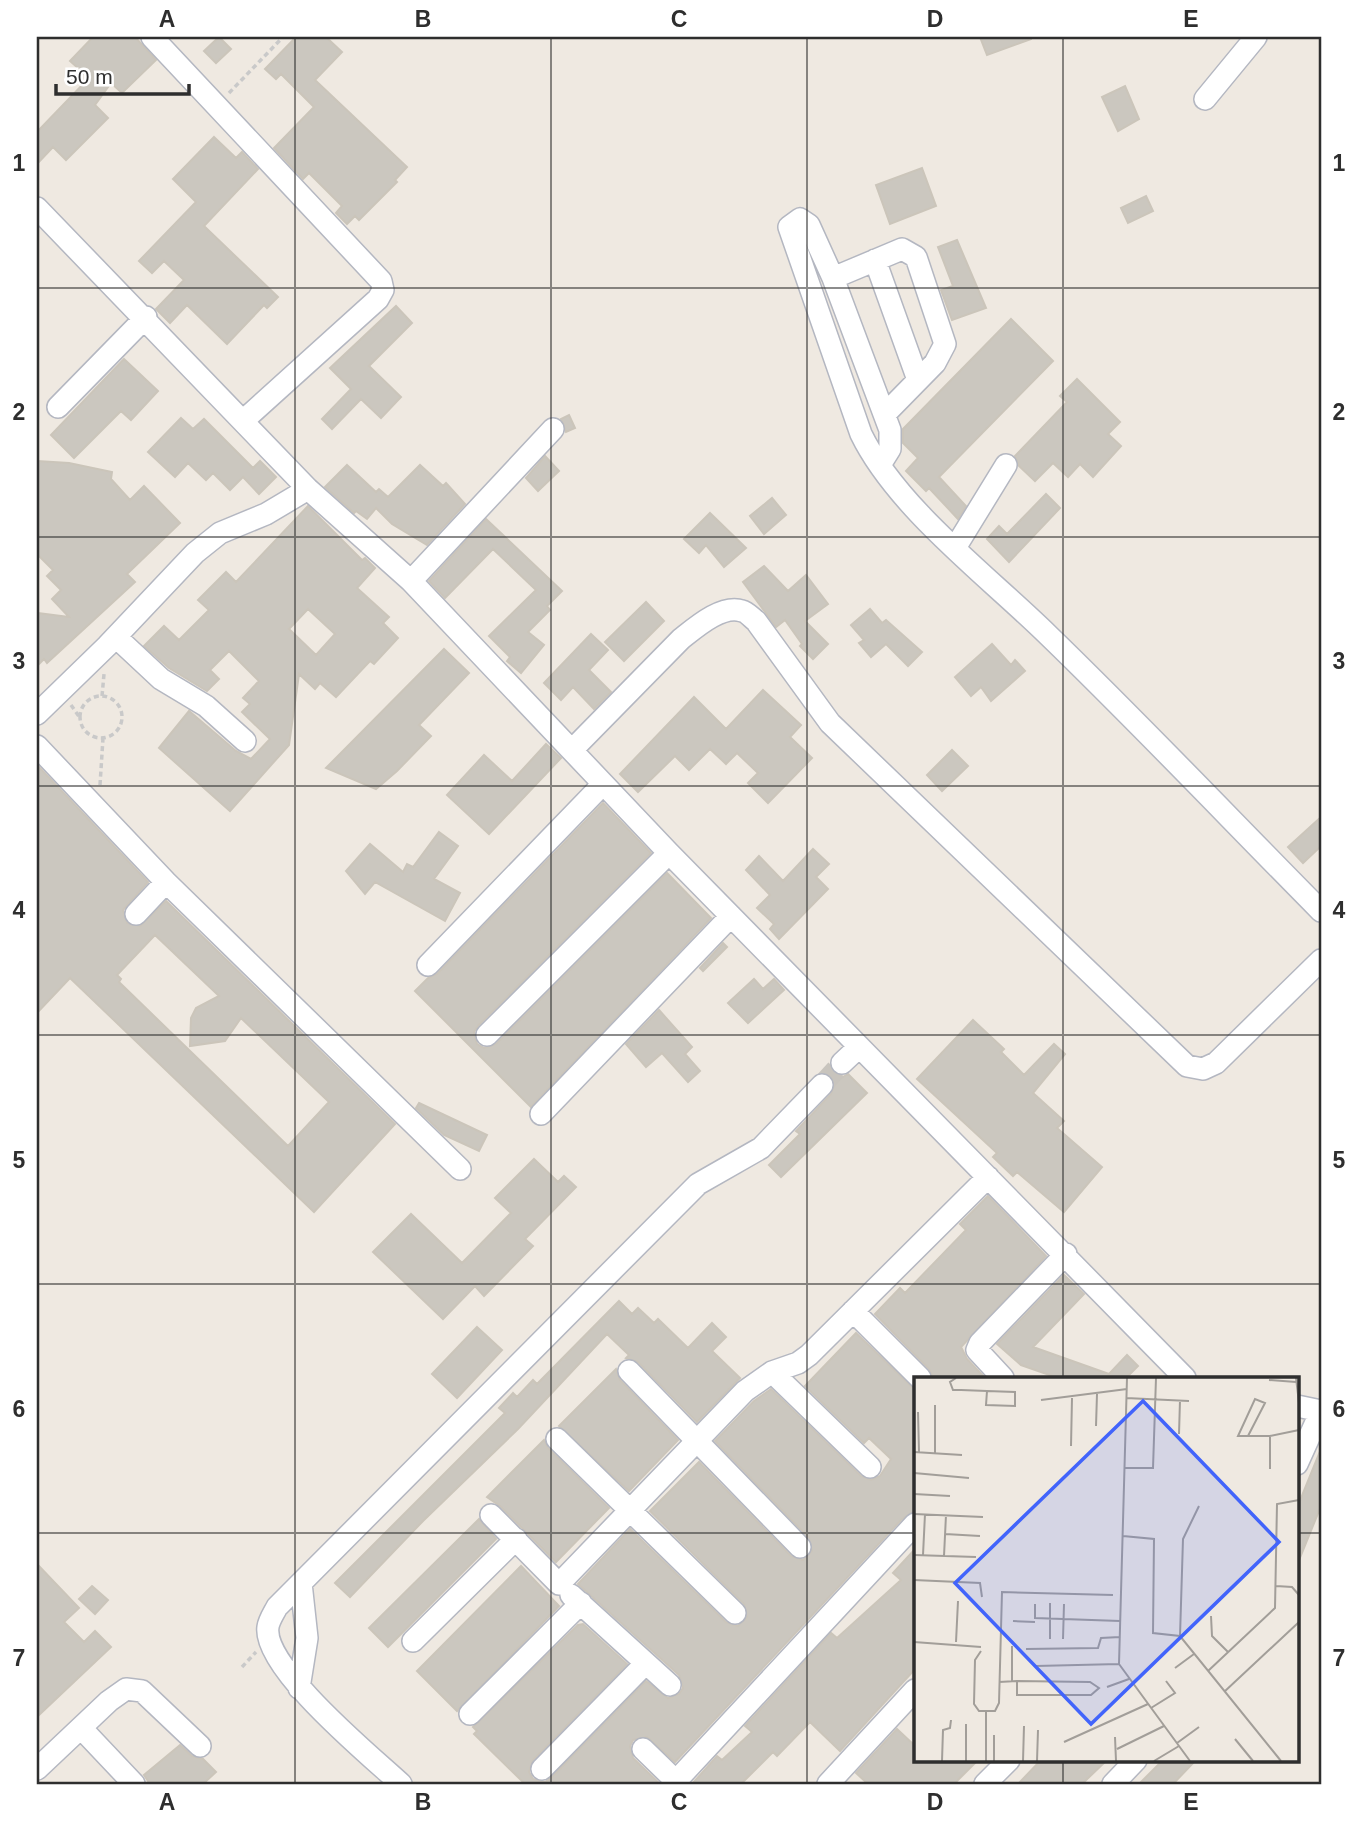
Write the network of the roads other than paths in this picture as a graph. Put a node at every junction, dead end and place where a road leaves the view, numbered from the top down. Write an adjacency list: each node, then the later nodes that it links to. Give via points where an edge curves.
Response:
1 (152, 37): 11 (street, via 379,275 383,290)
2 (1256, 37): 3 (street)
3 (1205, 99)
4 (37, 208): 7 (street)
5 (875, 260): 6 (street); 8 (street); 8 (street, via 902,249 916,257 924,279 945,344 942,354)
6 (833, 278): 10 (street); 13 (street, via 809,225 800,219 789,227 862,434)
7 (145, 317): 9 (street); 11 (street)
8 (918, 380): 10 (street)
9 (58, 407)
10 (885, 414): 13 (street, via 891,442)
11 (244, 420): 15 (street)
12 (553, 429): 17 (street)
13 (880, 465): 16 (street)
14 (1006, 465): 16 (street)
15 (308, 489): 17 (street); 18 (street, via 266,514 220,533 194,553)
16 (954, 548): 26 (street, via 1048,634)
17 (411, 581): 22 (street)
18 (116, 637): 19 (street); 20 (street, via 161,679 206,706)
19 (37, 714)
20 (245, 741)
21 (37, 746): 25 (street)
22 (573, 749): 23 (street); 29 (street, via 681,639 719,615 742,611 756,621 830,723 1187,1066 1203,1069 1216,1063)
23 (603, 784): 24 (street); 30 (street)
24 (669, 853): 28 (street); 31 (street)
25 (166, 882): 27 (street); 36 (street)
26 (1321, 911)
27 (136, 914)
28 (731, 916): 32 (street); 35 (street)
29 (1321, 960)
30 (428, 965)
31 (487, 1035)
32 (859, 1047): 33 (street); 37 (street)
33 (842, 1063)
34 (822, 1085): 56 (street, via 761,1148 698,1184)
35 (541, 1114)
36 (460, 1169)
37 (988, 1177): 38 (street); 39 (street)
38 (1066, 1254): 43 (street, via 980,1343 977,1350); 44 (street)
39 (853, 1311): 41 (street, via 798,1363); 42 (street)
40 (629, 1371): 48 (street)
41 (772, 1372): 48 (street, via 745,1391); 50 (street)
42 (919, 1377)
43 (1002, 1377)
44 (1184, 1377)
45 (1298, 1406): 46 (street)
46 (1321, 1411): 49 (street)
47 (557, 1439): 51 (street)
48 (697, 1440): 51 (street); 55 (street)
49 (1298, 1462)
50 (870, 1467)
51 (629, 1512): 57 (street); 59 (street)
52 (491, 1515): 54 (street)
53 (914, 1525): 73 (street)
54 (516, 1539): 57 (street); 60 (street)
55 (800, 1547)
56 (301, 1583): 63 (street, via 307,1630); 63 (street, via 277,1607 268,1627 287,1675)
57 (559, 1584): 58 (street)
58 (581, 1603): 61 (street); 65 (street)
59 (735, 1614)
60 (413, 1641)
61 (645, 1664): 62 (street); 72 (street)
62 (670, 1685)
63 (299, 1688): 75 (street)
64 (914, 1691): 76 (street)
65 (470, 1714)
66 (82, 1729): 67 (street, via 118,1693 135,1689); 71 (street); 74 (street)
67 (200, 1746)
68 (642, 1749): 73 (street)
69 (1007, 1762): 77 (street)
70 (1134, 1762): 78 (street)
71 (37, 1769)
72 (542, 1769)
73 (678, 1783)
74 (134, 1784)
75 (401, 1784)
76 (828, 1784)
77 (985, 1784)
78 (1113, 1784)

